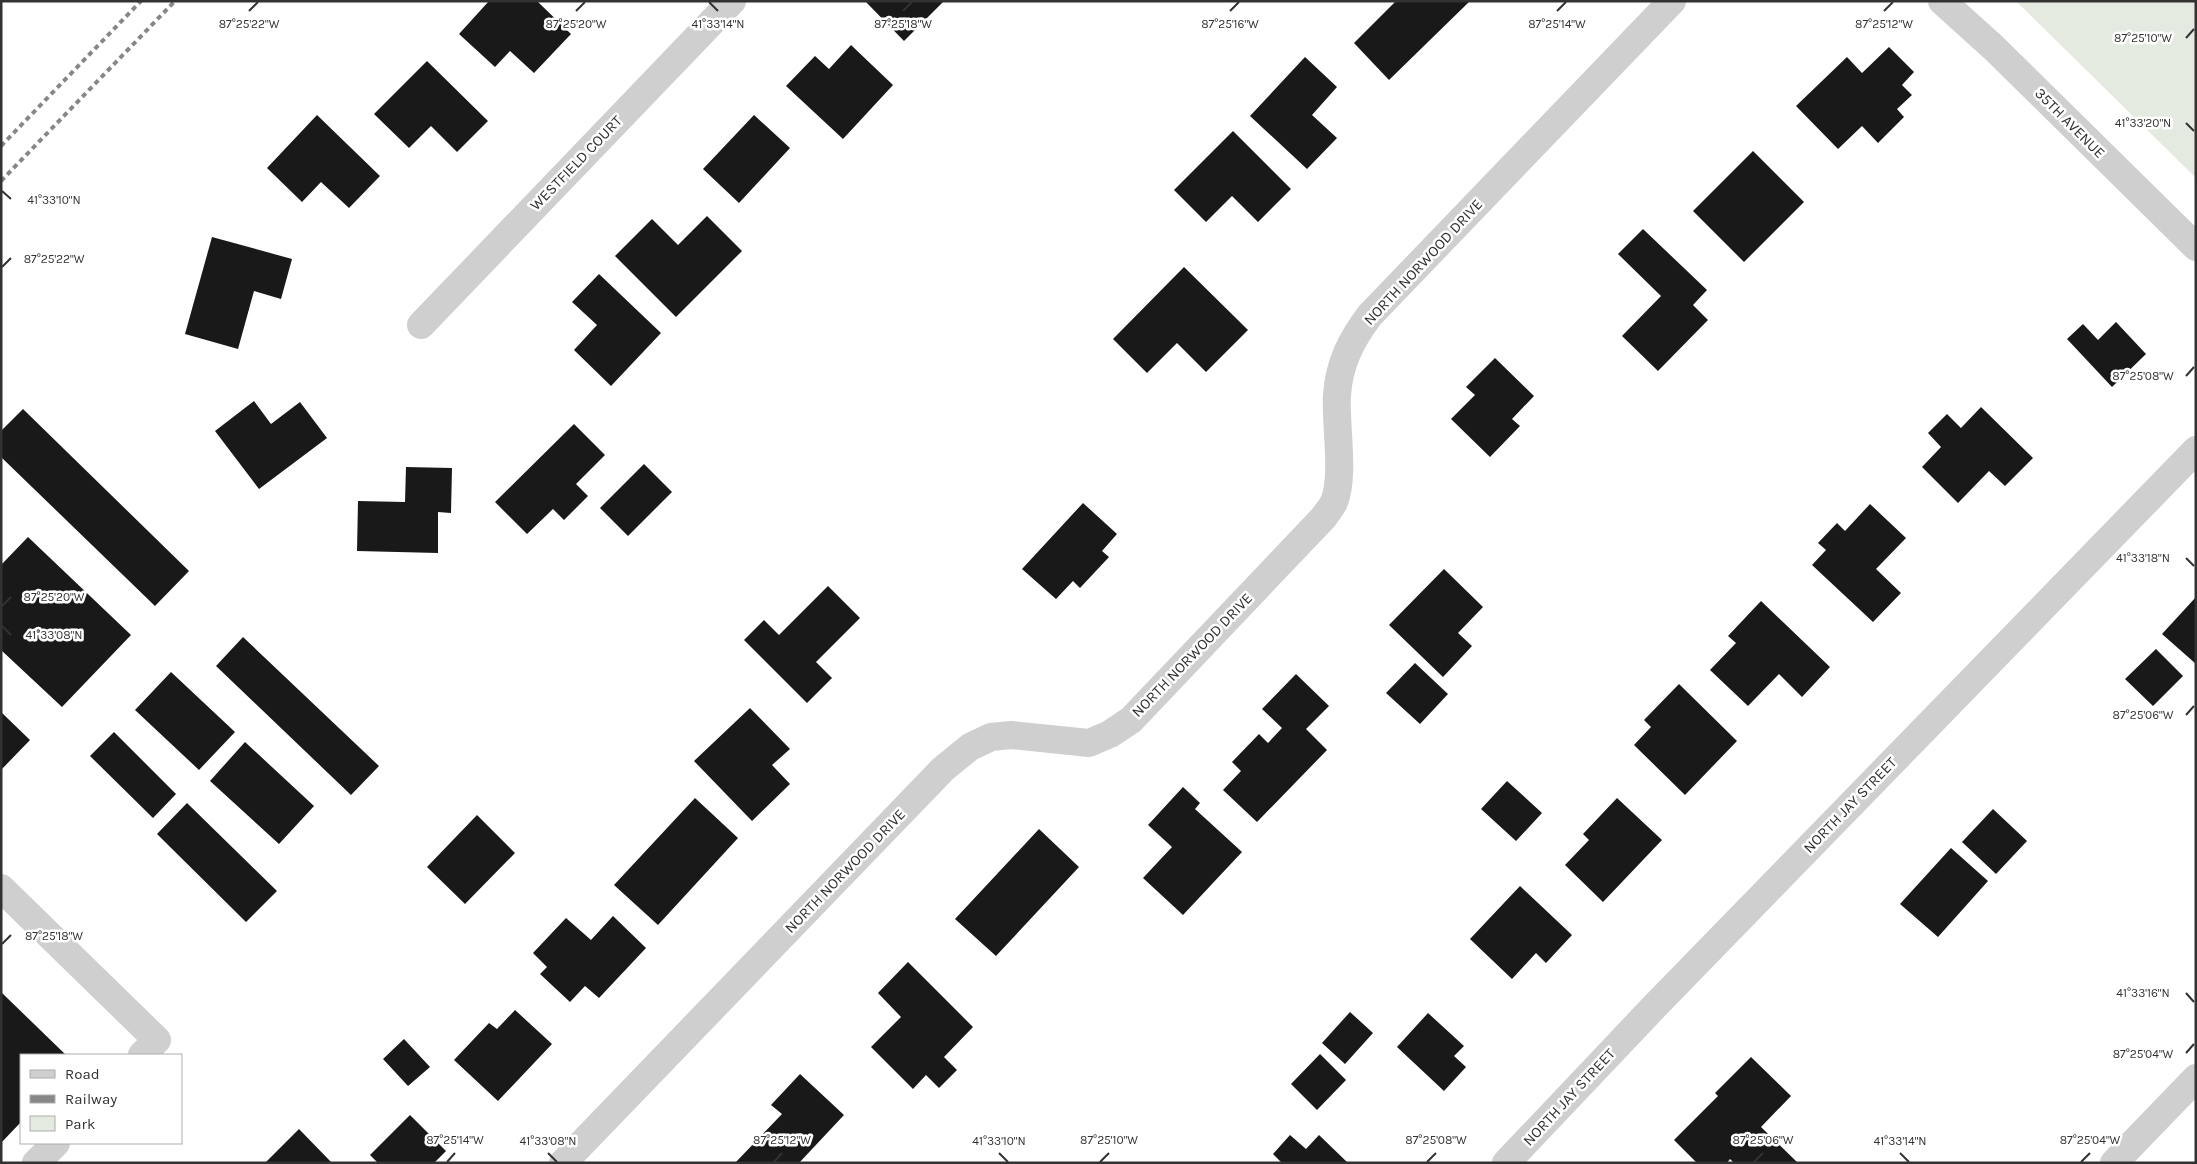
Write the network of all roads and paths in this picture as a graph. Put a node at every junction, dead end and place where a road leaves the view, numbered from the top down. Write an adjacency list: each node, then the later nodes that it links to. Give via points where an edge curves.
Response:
1 (732, 1): 5 (street, WESTFIELD COURT)
2 (1672, 1): 12 (street, NORTH NORWOOD DRIVE, via 1370,315 1346,352 1337,395 1338,485 1334,502 1324,518 1145,706 1110,734 1089,743 1011,735 991,737 970,747 943,769)
3 (1942, 1): 4 (street, 35TH AVENUE)
4 (2196, 247)
5 (421, 325)
6 (2196, 450): 13 (street, NORTH JAY STREET, via 1658,1002)
7 (1, 888): 8 (street, via 157,1040)
8 (143, 1054)
9 (2196, 1078): 14 (street)
10 (55, 1144): 11 (street)
11 (36, 1163)
12 (564, 1163)
13 (1506, 1163)
14 (2114, 1163)

